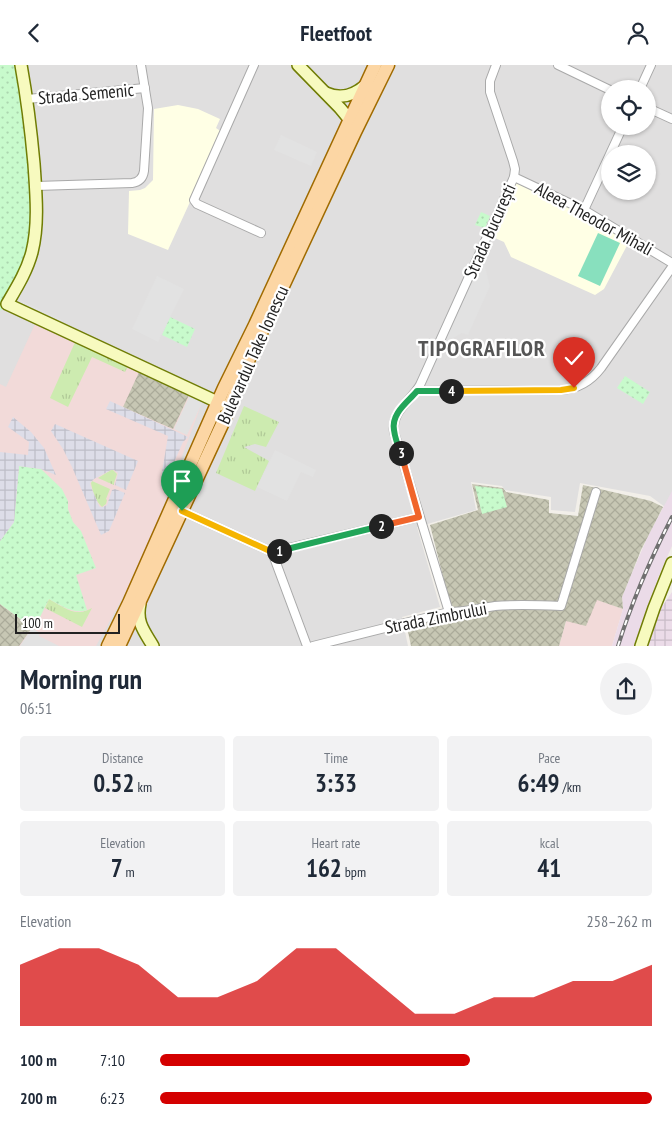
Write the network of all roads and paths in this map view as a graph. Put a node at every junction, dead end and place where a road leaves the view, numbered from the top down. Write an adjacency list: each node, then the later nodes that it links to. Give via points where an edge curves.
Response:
1 (21, 65): 15 (street)
2 (141, 65): 13 (street)
3 (254, 65): 23 (street, via 194,200)
4 (298, 65): 14 (street)
5 (375, 65): 11 (main road, Bulevardul Take Ionescu)
6 (388, 65): 18 (main road, Bulevardul Take Ionescu)
7 (496, 65): 20 (street, Strada București, via 489,90 514,164)
8 (558, 65): 12 (street)
9 (651, 65): 10 (street)
10 (644, 80)
11 (366, 84): 14 (street, via 345,96); 18 (main road, Bulevardul Take Ionescu)
12 (601, 86)
13 (145, 88): 15 (street, Strada Semenic); 21 (street, via 148,113 142,179 132,183)
14 (326, 93): 18 (street)
15 (27, 99): 21 (street)
16 (656, 112): 17 (street)
17 (672, 119)
18 (353, 124): 28 (main road, Bulevardul Take Ionescu, via 239,355)
19 (618, 135): 22 (street)
20 (514, 177): 22 (street, Aleea Theodor Mihali); 27 (street, Strada București)
21 (36, 186): 26 (street, via 31,254 20,283)
22 (584, 210): 24 (street, Aleea Theodor Mihali)
23 (260, 233)
24 (672, 263)
25 (672, 267): 27 (street, via 601,368 579,386 568,390)
26 (3, 308): 28 (street)
27 (417, 391): 31 (street, Strada București, via 398,412 394,432)
28 (223, 405): 30 (main road, Bulevardul Take Ionescu); 36 (main road, Bulevardul Take Ionescu)
29 (596, 492): 35 (street, Strada Zimbrului, via 561,606 496,606)
30 (182, 511): 32 (street); 34 (main road, Bulevardul Take Ionescu)
31 (419, 517): 32 (street); 35 (street, Strada București)
32 (272, 552): 39 (street)
33 (672, 563): 41 (street)
34 (140, 602): 37 (main road, Bulevardul Take Ionescu); 38 (street, via 139,621)
35 (449, 612): 40 (street, Strada Zimbrului)
36 (108, 646)
37 (119, 646)
38 (153, 646)
39 (307, 646)
40 (313, 646)
41 (641, 646)

